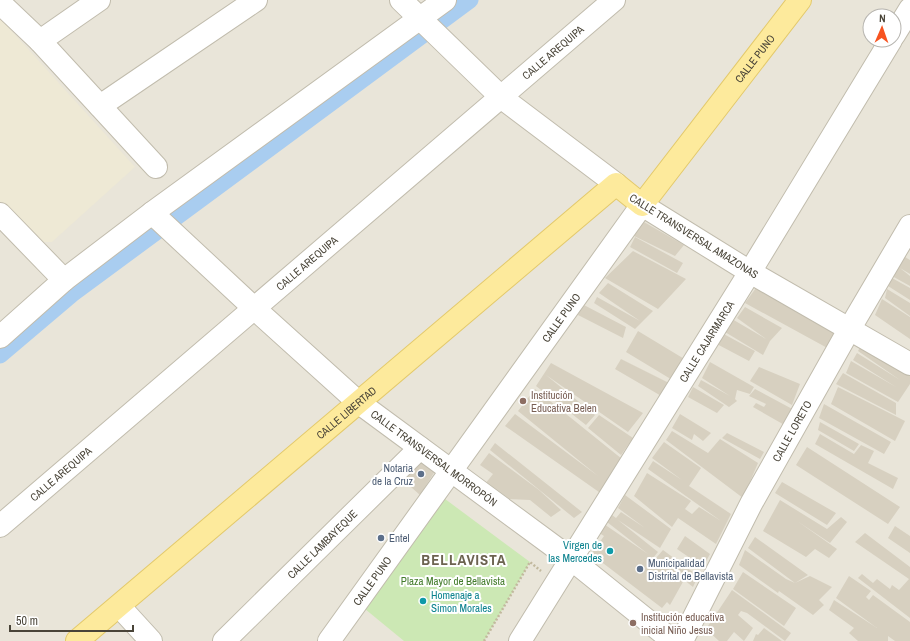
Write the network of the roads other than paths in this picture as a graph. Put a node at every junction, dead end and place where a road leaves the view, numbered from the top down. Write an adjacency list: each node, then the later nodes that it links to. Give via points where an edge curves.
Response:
1 (99, 0): 10 (street)
2 (256, 0): 13 (street)
3 (445, 0): 7 (street)
4 (614, 0): 12 (street, CALLE AREQUIPA)
5 (800, 0): 16 (main road, CALLE PUNO)
6 (0, 3): 10 (street)
7 (409, 7): 12 (street, CALLE TRANSVERSAL AMAZONAS); 17 (street)
8 (910, 9): 9 (street)
9 (902, 22)
10 (40, 41): 13 (street)
11 (886, 48): 20 (street, CALLE CAJARMARCA)
12 (502, 98): 15 (street, CALLE TRANSVERSAL AMAZONAS); 22 (street, CALLE AREQUIPA)
13 (100, 106): 14 (street)
14 (156, 167)
15 (616, 184): 16 (main road, CALLE TRANSVERSAL AMAZONAS); 26 (main road, CALLE LIBERTAD)
16 (642, 205): 20 (street, CALLE TRANSVERSAL AMAZONAS); 28 (street, CALLE PUNO)
17 (152, 213): 21 (street); 22 (street, CALLE TRANSVERSAL MORROPÓN)
18 (0, 214): 21 (street)
19 (910, 226): 23 (street, CALLE LORETO)
20 (750, 272): 23 (street, CALLE TRANSVERSAL AMAZONAS); 30 (street, CALLE CAJARMARCA)
21 (64, 280): 24 (street)
22 (255, 309): 26 (street, CALLE TRANSVERSAL MORROPÓN); 29 (street, CALLE AREQUIPA)
23 (850, 328): 25 (street, CALLE TRANSVERSAL AMAZONAS); 38 (street, CALLE LORETO, via 751,504)
24 (0, 337)
25 (910, 364)
26 (358, 402): 27 (street, CALLE TRANSVERSAL MORROPÓN); 31 (main road, CALLE LIBERTAD)
27 (420, 448): 28 (street, CALLE TRANSVERSAL MORROPÓN); 34 (street, CALLE LAMBAYEQUE)
28 (451, 469): 30 (street, CALLE TRANSVERSAL MORROPÓN); 35 (street, CALLE PUNO)
29 (0, 526)
30 (571, 560): 36 (street, CALLE CAJARMARCA); 37 (street, CALLE TRANSVERSAL MORROPÓN)
31 (119, 606): 32 (main road, CALLE LIBERTAD); 33 (street)
32 (77, 641)
33 (151, 641)
34 (224, 641)
35 (329, 641)
36 (520, 641)
37 (673, 641)
38 (682, 641)

